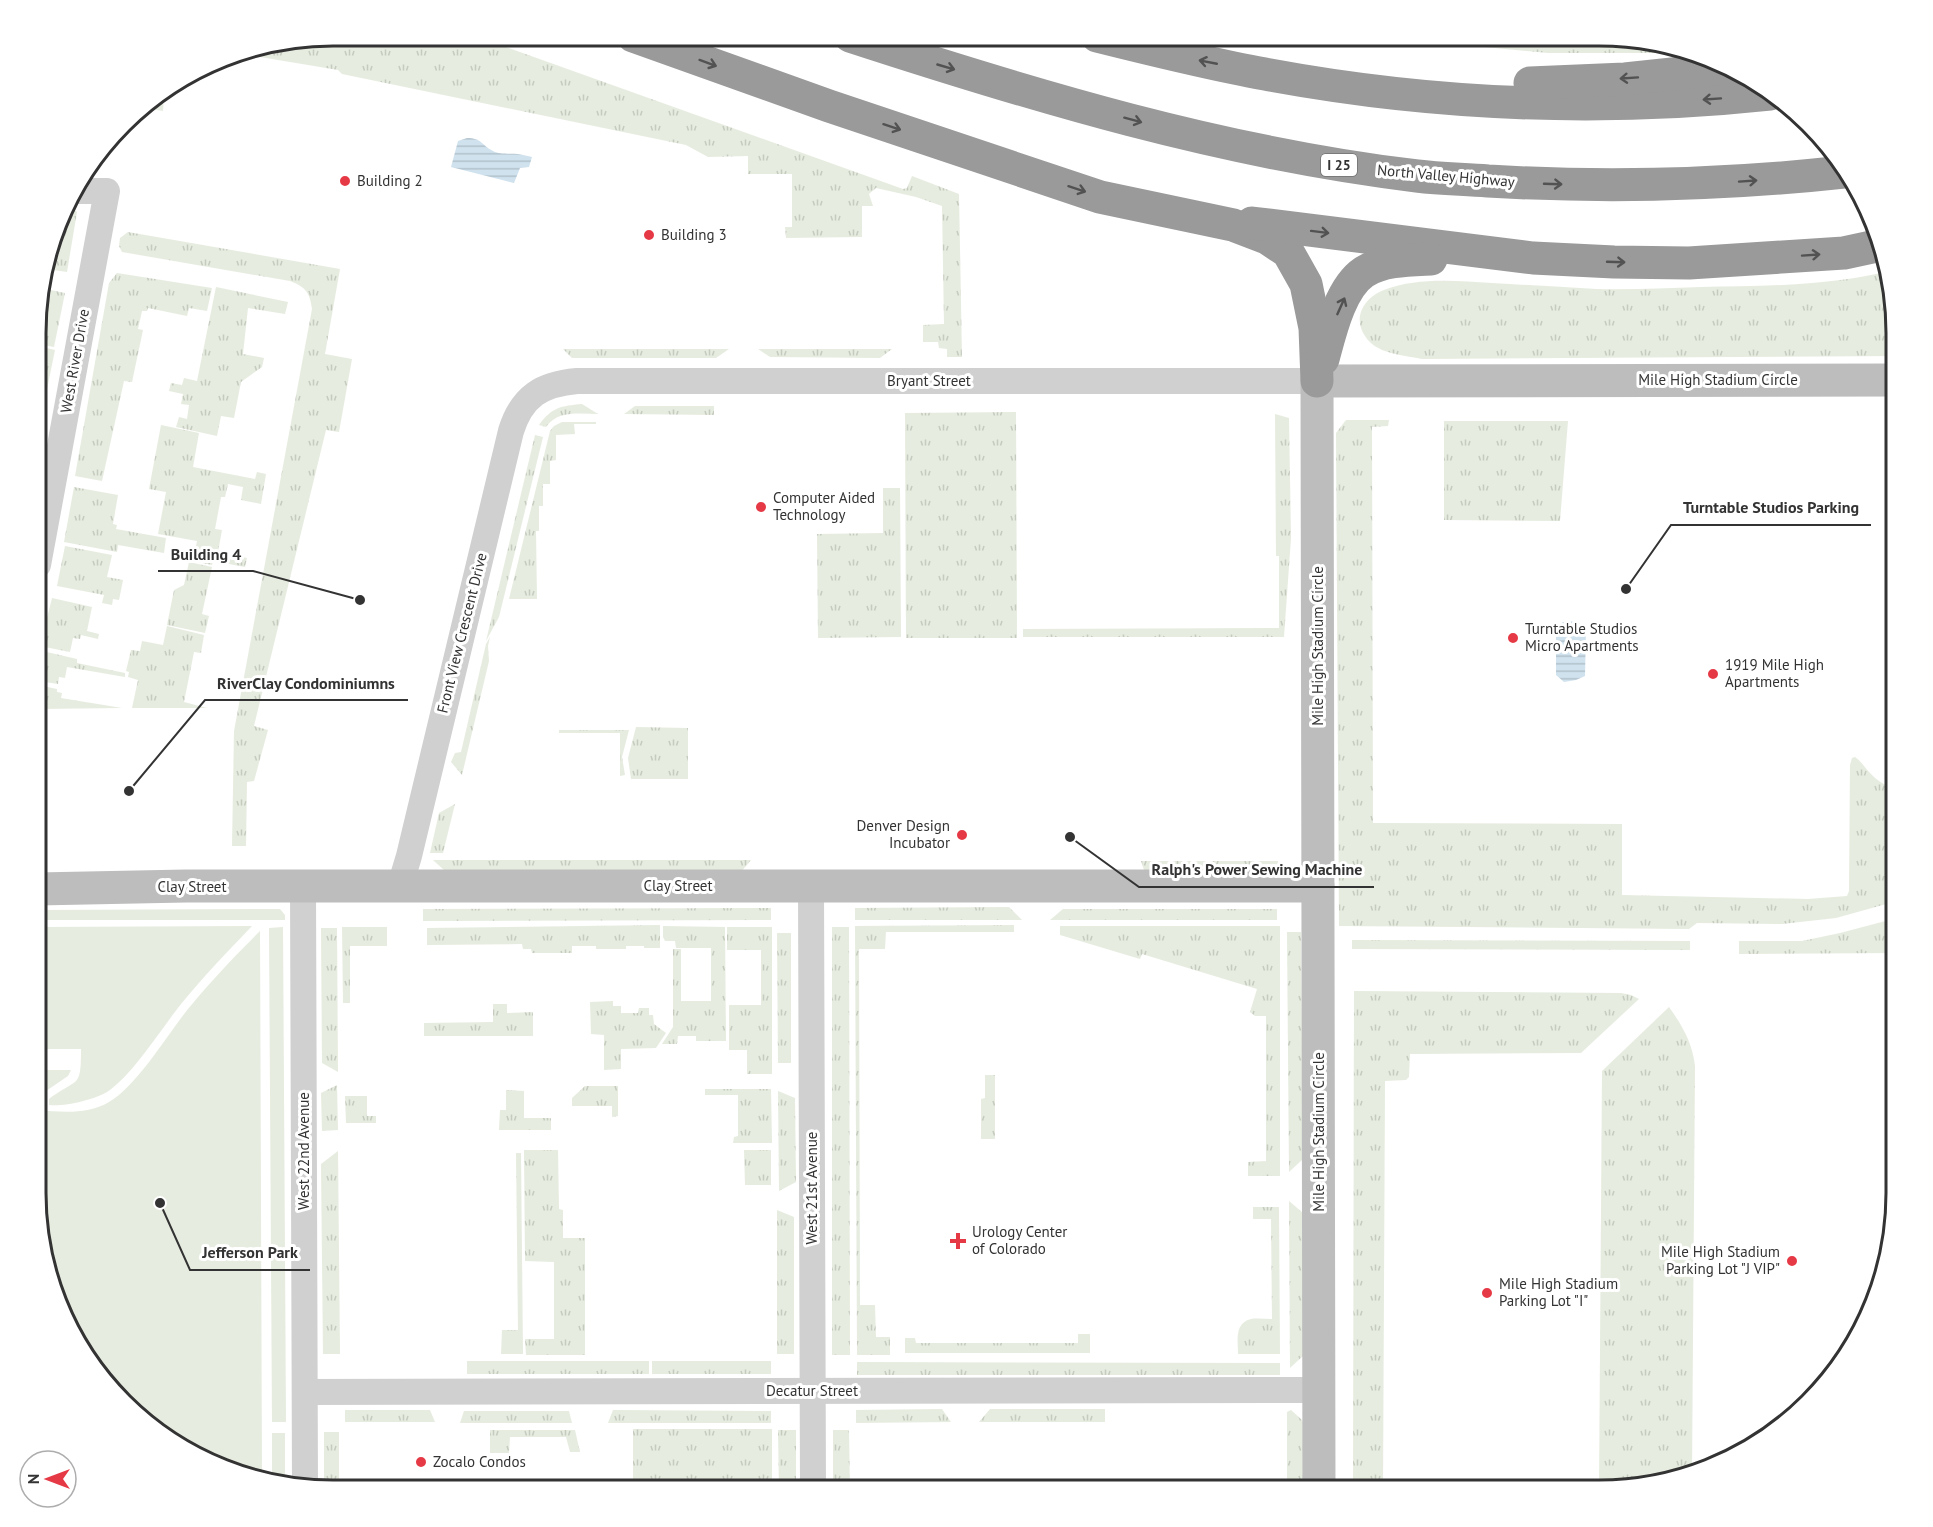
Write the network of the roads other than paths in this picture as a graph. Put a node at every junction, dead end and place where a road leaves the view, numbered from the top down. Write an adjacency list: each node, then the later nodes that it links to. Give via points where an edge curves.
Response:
1 (661, 46): 9 (highway, one-way to 9, via 1100,197)
2 (881, 46): 7 (highway, North Valley Highway / I 25, one-way to 7, via 1149,124 1260,150 1418,176 1612,186 1719,183)
3 (1137, 46): 5 (highway, one-way to 3)
4 (1713, 70): 5 (highway, one-way to 5, via 1503,85 1387,84)
5 (1265, 74): 6 (highway, one-way to 5, via 1655,103 1509,102 1428,97)
6 (1759, 95)
7 (1837, 173)
8 (84, 191): 15 (street, West River Drive, via 106,191)
9 (1179, 214): 11 (highway, one-way to 11); 13 (highway, via 1233,225 1267,238 1288,252 1306,284 1315,328)
10 (1873, 247): 11 (highway, one-way to 10, via 1689,263 1844,253)
11 (1558, 259): 13 (highway, one-way to 11, via 1341,303 1363,273 1406,260)
12 (1886, 380): 13 (street, Mile High Stadium Circle)
13 (1317, 381): 14 (street, Bryant Street, via 578,381); 19 (street, Mile High Stadium Circle)
14 (542, 389): 17 (street, Front View Crescent Drive, via 516,414 511,431)
15 (46, 521)
16 (303, 886): 17 (street, Clay Street); 20 (street, Clay Street); 23 (street, West 22nd Avenue)
17 (400, 886): 18 (street, Clay Street)
18 (811, 886): 19 (street, Clay Street); 22 (street, West 21st Avenue)
19 (1318, 886): 21 (street, Mile High Stadium Circle)
20 (46, 889)
21 (1319, 1390): 22 (street, Decatur Street); 26 (street, Mile High Stadium Circle)
22 (813, 1391): 23 (street, Decatur Street); 25 (street, West 21st Avenue)
23 (305, 1392): 24 (street, West 22nd Avenue)
24 (305, 1479)
25 (813, 1480)
26 (1319, 1480)

